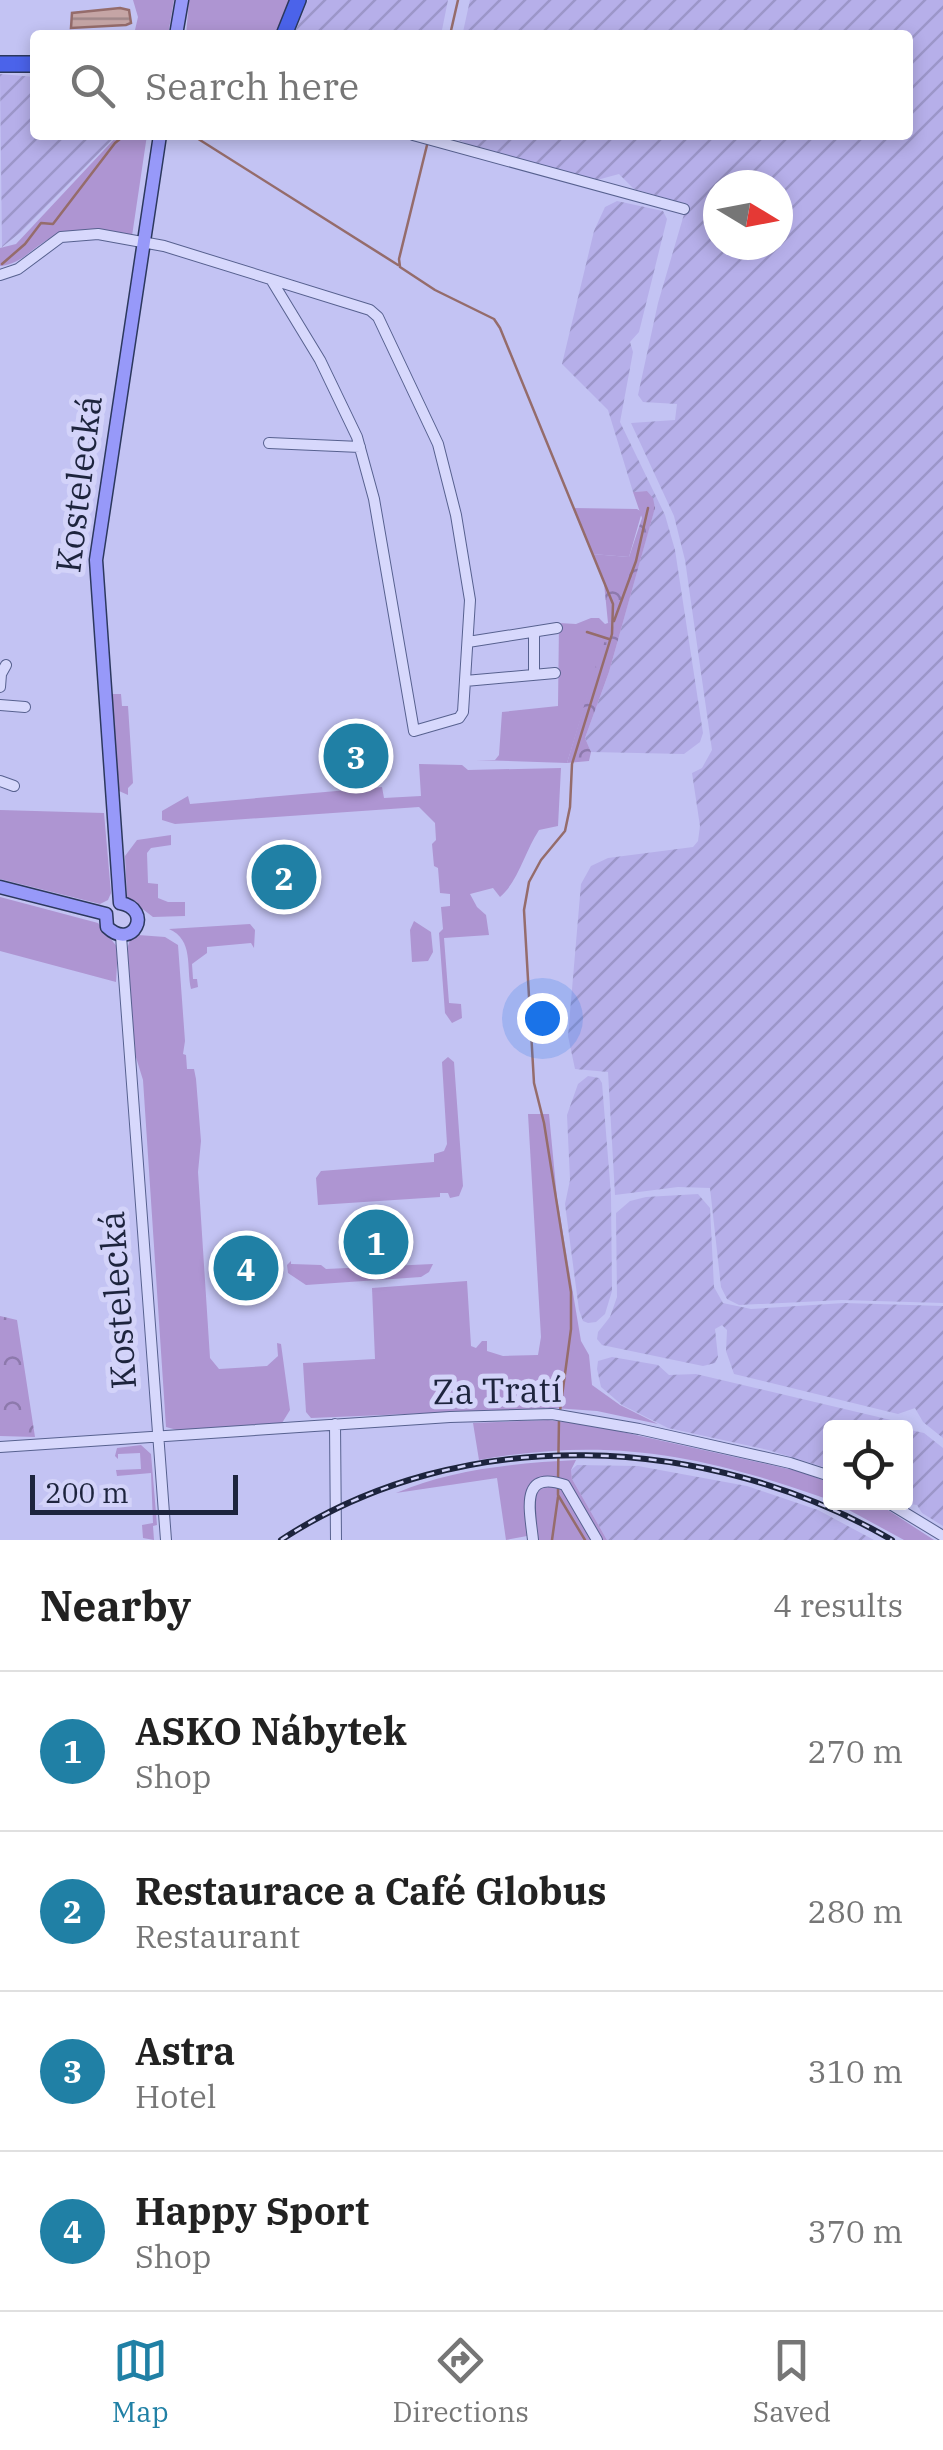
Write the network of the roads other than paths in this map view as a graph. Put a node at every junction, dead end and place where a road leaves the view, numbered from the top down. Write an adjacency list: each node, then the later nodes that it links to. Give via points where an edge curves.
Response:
1 (182, 0): 3 (main road)
2 (298, 0): 4 (highway)
3 (177, 30)
4 (286, 30)
5 (0, 64): 6 (highway)
6 (30, 64)
7 (159, 140): 10 (main road, Kostelecká)
8 (429, 140): 9 (street)
9 (684, 209)
10 (142, 241): 11 (street, via 72,234); 12 (street); 28 (main road, Kostelecká, via 96,560)
11 (0, 275)
12 (272, 281): 14 (street, via 328,375); 17 (street, via 370,310 383,327 438,444 470,600)
13 (269, 443): 14 (street)
14 (360, 446): 21 (street, via 414,730 462,715)
15 (557, 628): 16 (street)
16 (534, 632): 17 (street); 20 (street)
17 (468, 642): 21 (street)
18 (2, 671): 22 (street)
19 (555, 673): 20 (street)
20 (534, 675): 21 (street)
21 (465, 681)
22 (0, 687)
23 (0, 705): 24 (street)
24 (25, 708)
25 (0, 782): 26 (street)
26 (14, 786)
27 (0, 887): 29 (main road)
28 (120, 903): 29 (main road); 30 (main road, via 132,907 138,920)
29 (106, 914): 30 (main road, via 107,927)
30 (121, 936): 32 (street, Kostelecká)
31 (335, 1424): 32 (street, Za Tratí); 34 (street, Za Tratí, via 552,1414); 38 (street)
32 (158, 1438): 33 (street, Za Tratí); 37 (street, Kostelecká)
33 (0, 1447)
34 (823, 1474)
35 (900, 1510): 36 (street)
36 (943, 1536)
37 (166, 1540)
38 (336, 1540)
39 (533, 1540): 40 (street, via 529,1498 540,1482 549,1481 565,1486)
40 (597, 1540)

